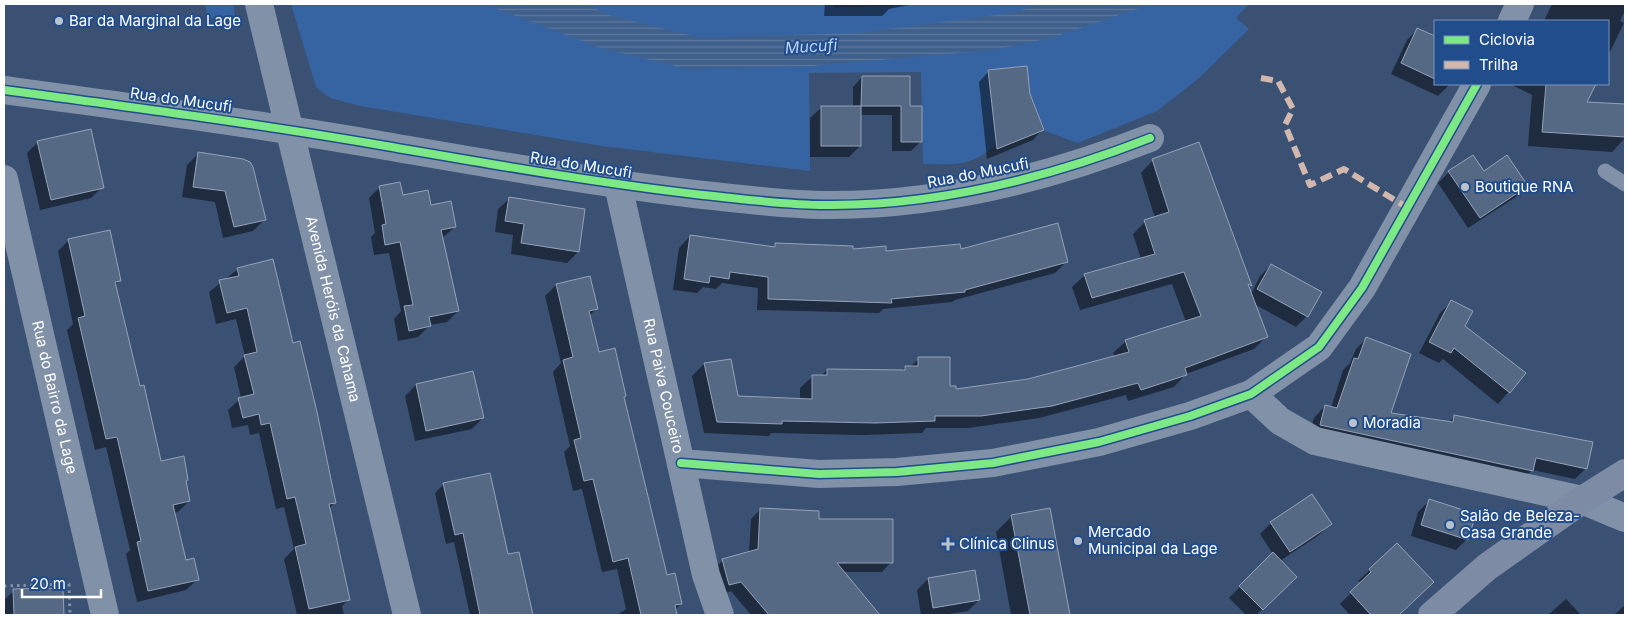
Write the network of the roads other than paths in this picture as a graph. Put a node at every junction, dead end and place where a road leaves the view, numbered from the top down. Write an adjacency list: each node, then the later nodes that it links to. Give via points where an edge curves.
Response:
1 (259, 4): 6 (street, Avenida Heróis da Cahama)
2 (1520, 4): 3 (street)
3 (1512, 20)
4 (1476, 85): 12 (street, via 1362,288 1319,347)
5 (4, 90): 6 (street, Rua do Mucufi)
6 (290, 129): 11 (street, Rua do Mucufi); 18 (street, Avenida Heróis da Cahama)
7 (1150, 138): 11 (street, Rua do Mucufi, via 1012,182 894,202 826,205)
8 (1606, 171): 10 (lane)
9 (4, 179): 17 (street, Rua do Bairro da Lage)
10 (1625, 184)
11 (618, 185): 13 (street, Rua Paiva Couceiro)
12 (1251, 394): 13 (street, via 1190,416 1099,442 993,463 897,472 818,474); 15 (street, via 1280,421 1315,441)
13 (681, 463): 19 (street, Rua Paiva Couceiro, via 706,575)
14 (1625, 473): 15 (main road)
15 (1582, 500): 16 (street); 20 (main road, via 1487,567)
16 (1625, 518)
17 (105, 615)
18 (407, 615)
19 (720, 615)
20 (1432, 615)

